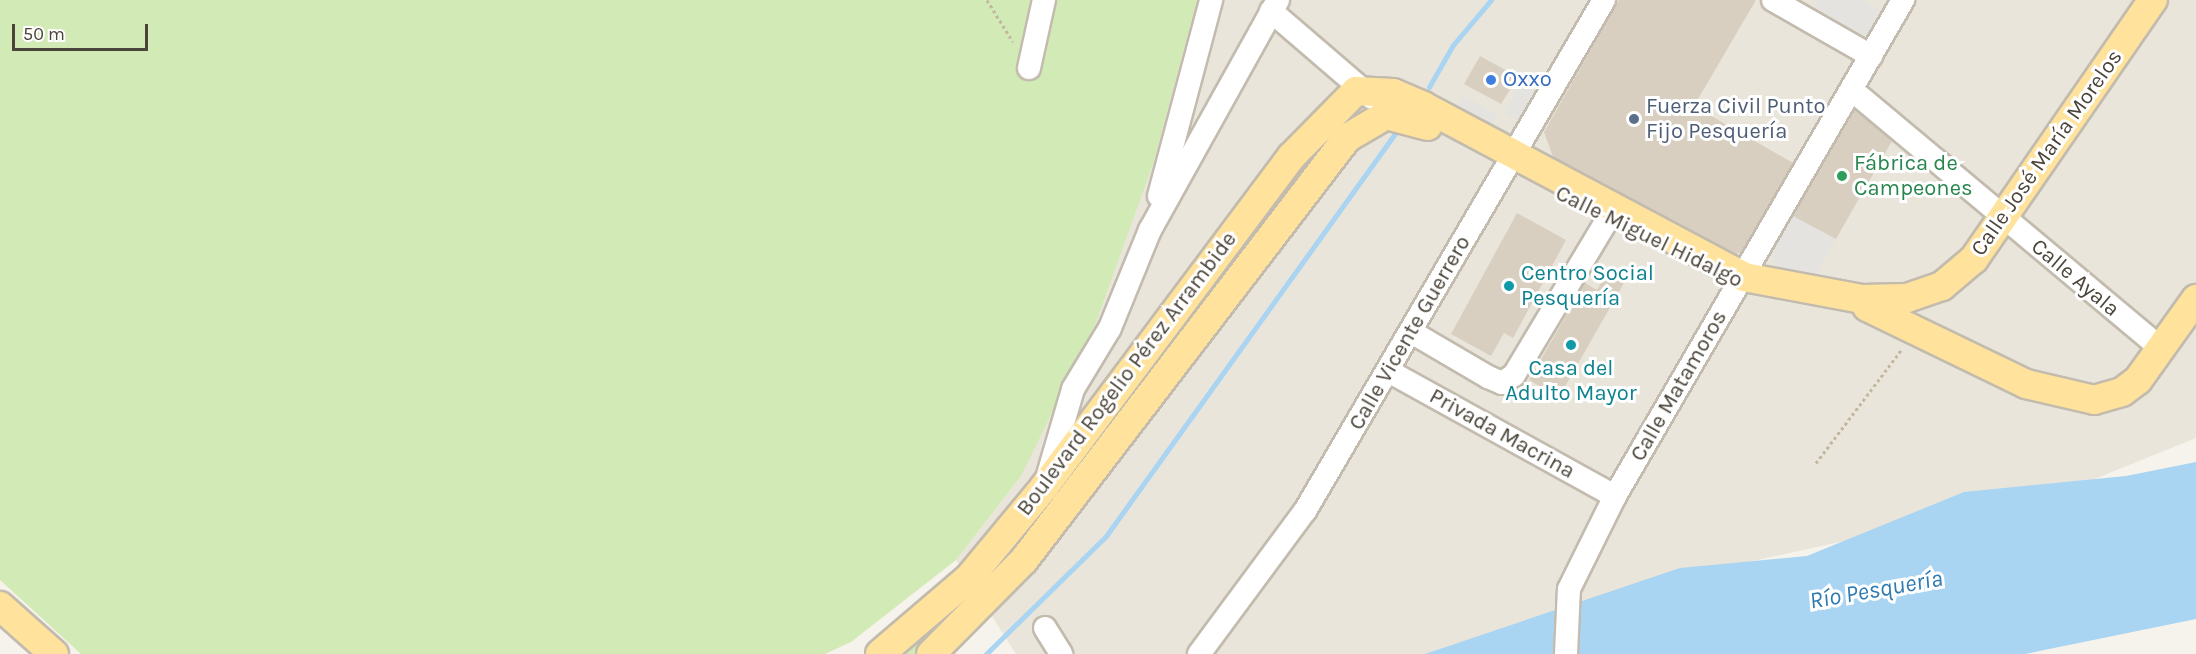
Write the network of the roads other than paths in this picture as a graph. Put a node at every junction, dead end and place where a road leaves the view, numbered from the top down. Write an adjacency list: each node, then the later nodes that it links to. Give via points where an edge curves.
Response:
1 (1044, 0): 9 (street)
2 (1211, 0): 16 (street)
3 (1604, 0): 13 (street, Calle Vicente Guerrero)
4 (1773, 0): 8 (street)
5 (1903, 0): 8 (street, Calle Matamoros)
6 (2153, 0): 15 (main road, Calle José María Morelos)
7 (1275, 5): 10 (street); 16 (street)
8 (1872, 56): 11 (street, Calle Matamoros)
9 (1029, 68)
10 (1366, 90): 12 (street); 13 (main road, Calle José María Morelos, via 1393,93 1423,106); 22 (main road, Boulevard Rogelio Pérez Arrambide, via 1338,104 1287,162)
11 (1852, 90): 15 (street, Calle Ayala); 17 (street, Calle Matamoros)
12 (1386, 115): 13 (main road, via 1414,119); 24 (main road, Boulevard Rogelio Pérez Arrambide, via 1357,128 1328,159)
13 (1510, 160): 14 (main road, Calle José María Morelos); 19 (street, Calle Vicente Guerrero)
14 (1611, 214): 17 (main road, Calle José María Morelos); 19 (street, via 1514,375 1502,383)
15 (2004, 219): 17 (main road, Calle José María Morelos, via 1962,271 1918,297 1862,299); 20 (street, Calle Ayala)
16 (1150, 230): 22 (street, via 1110,328 1071,393)
17 (1742, 280): 20 (main road, Calle Miguel Hidalgo, via 1871,308 2026,384 2083,399 2122,392); 23 (street, Calle Matamoros)
18 (2196, 298): 20 (main road, Calle Miguel Hidalgo)
19 (1413, 333): 21 (street, Calle Vicente Guerrero)
20 (2162, 349)
21 (1390, 372): 23 (street, Privada Macrina); 31 (street, Calle Vicente Guerrero, via 1305,511)
22 (1045, 486): 24 (main road); 28 (main road, Boulevard Rogelio Pérez Arrambide, via 963,585)
23 (1615, 496): 32 (street, Calle Matamoros, via 1569,589)
24 (1067, 505): 29 (main road, Boulevard Rogelio Pérez Arrambide, via 1001,585)
25 (0, 606): 27 (main road)
26 (1045, 628): 30 (street)
27 (54, 654)
28 (880, 654)
29 (931, 654)
30 (1061, 654)
31 (1199, 654)
32 (1566, 654)

